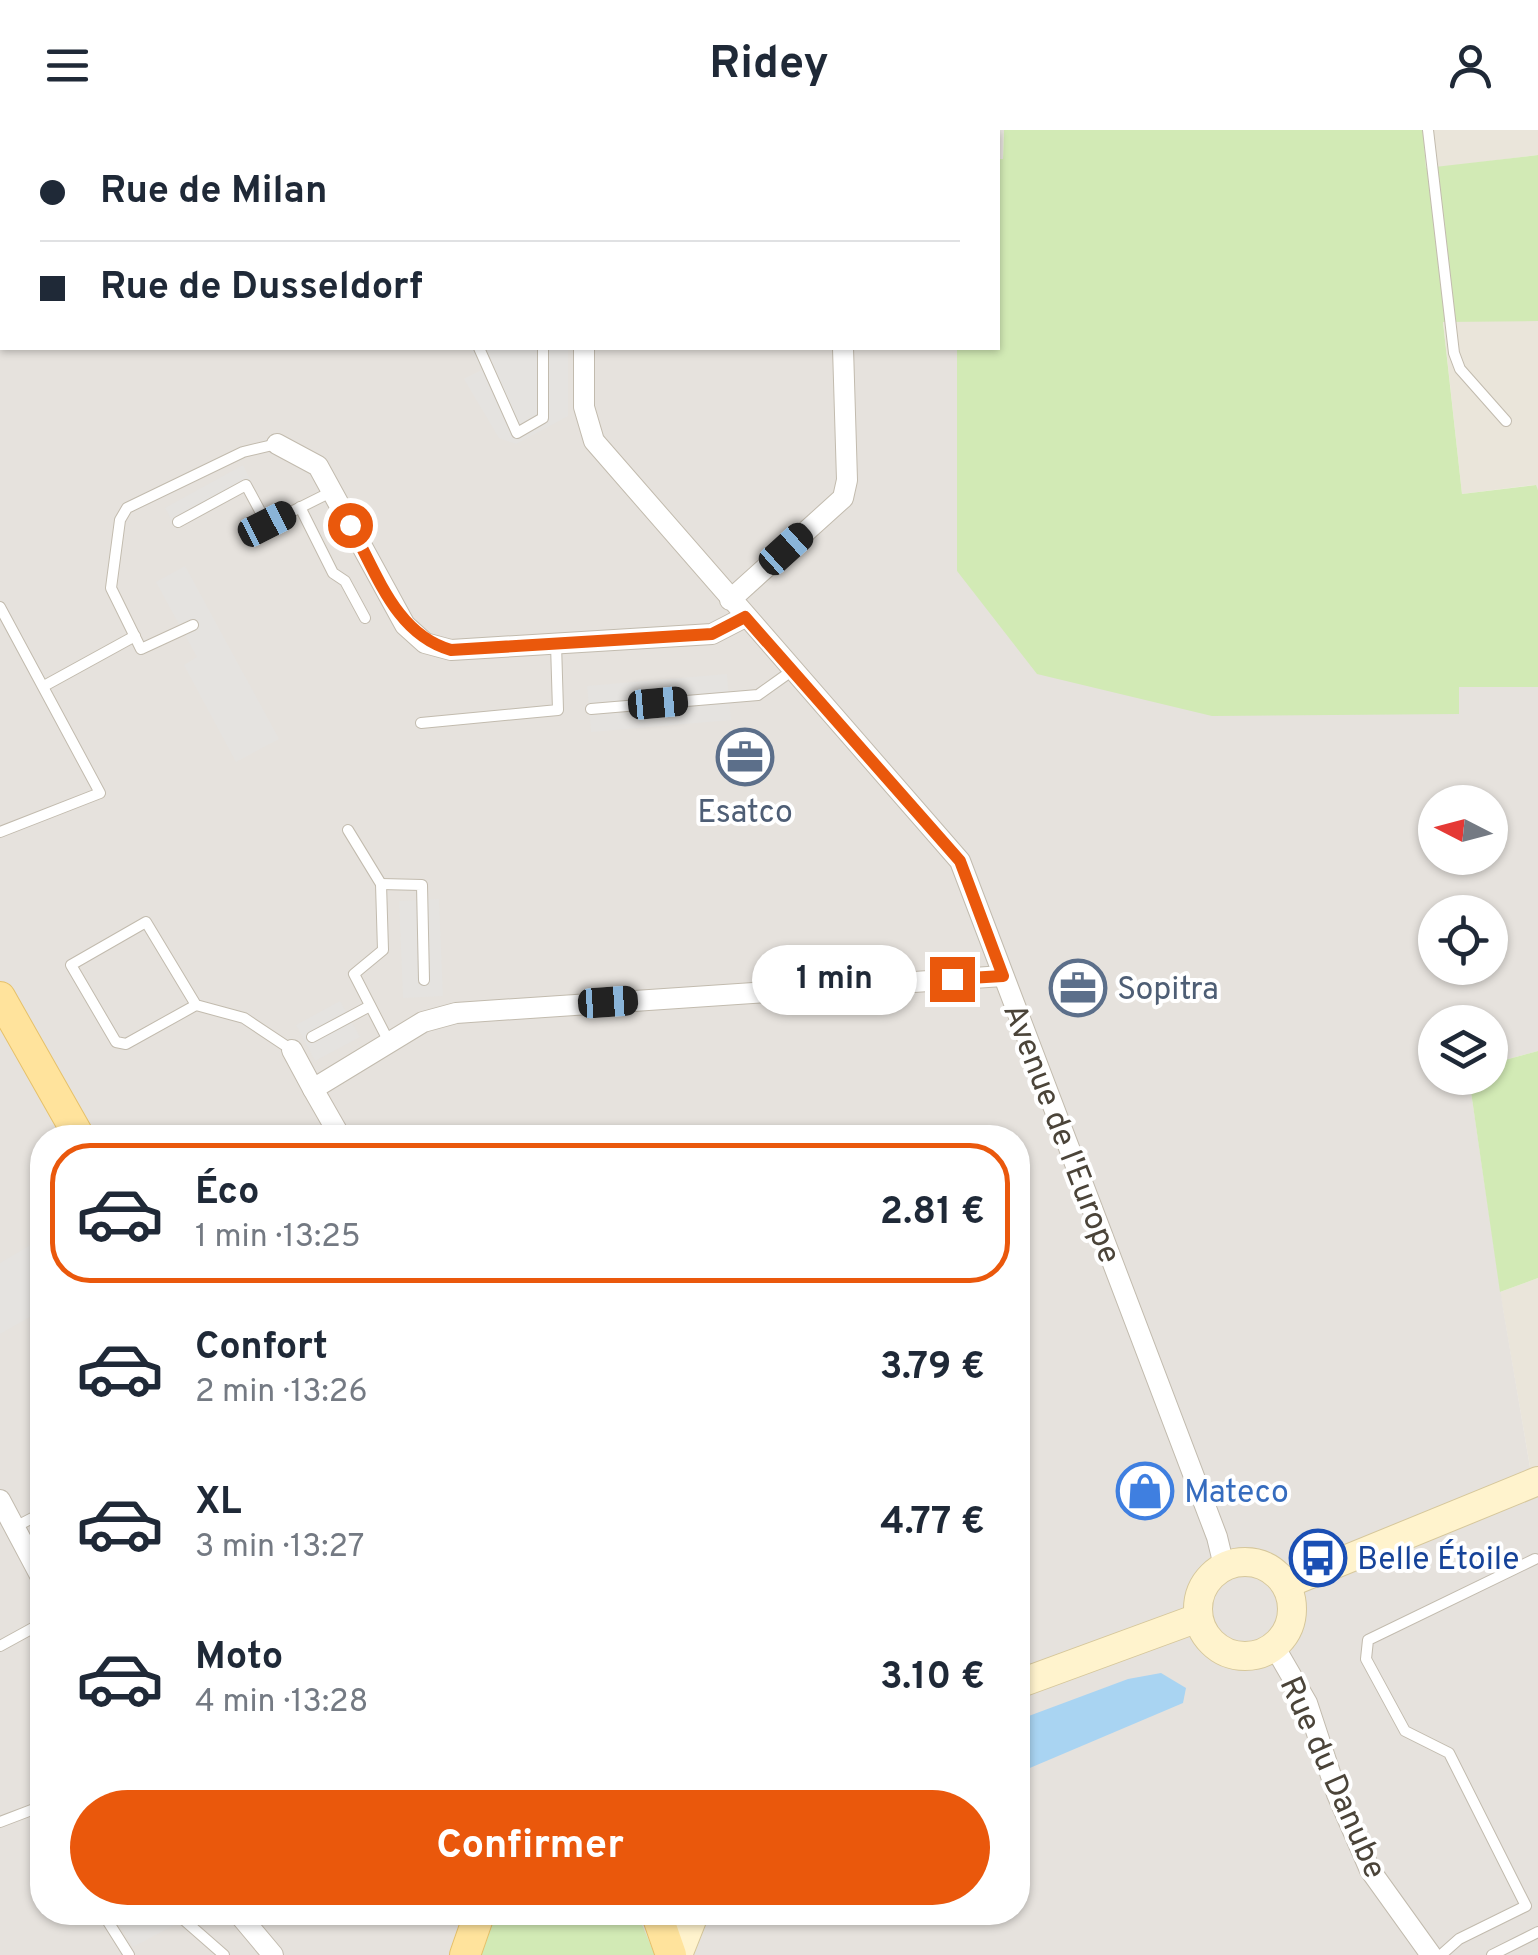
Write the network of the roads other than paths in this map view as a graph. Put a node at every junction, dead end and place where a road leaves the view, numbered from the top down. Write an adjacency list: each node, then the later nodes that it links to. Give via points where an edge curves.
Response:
1 (1428, 130): 6 (lane, via 1454,353)
2 (480, 350): 3 (lane, via 517,433 543,418)
3 (543, 350)
4 (584, 350): 11 (street, Avenue de l'Europe, via 584,407 594,441)
5 (843, 350): 11 (street, via 842,498)
6 (1506, 422)
7 (277, 444): 8 (street, via 318,466); 16 (lane, via 243,452 127,508 111,588)
8 (332, 491): 9 (lane); 17 (street, via 406,625 425,643 451,650)
9 (300, 507): 10 (lane, via 267,524 246,485); 14 (lane)
10 (178, 522)
11 (730, 600): 13 (street, Avenue de l'Europe)
12 (0, 606): 19 (lane)
13 (745, 617): 17 (street, via 712,634); 18 (street, Avenue de l'Europe)
14 (364, 618)
15 (193, 626): 16 (lane, via 141,649)
16 (135, 636): 19 (lane)
17 (556, 644): 21 (lane, via 558,710)
18 (793, 670): 20 (lane, via 758,694); 25 (street, Avenue de l'Europe, via 960,861)
19 (44, 686): 23 (lane, via 100,793)
20 (590, 709)
21 (421, 722)
22 (348, 830): 24 (lane)
23 (0, 832)
24 (381, 884): 26 (lane, via 422,885); 29 (lane, via 383,950 354,974)
25 (1003, 976): 31 (street, via 456,1013 423,1022); 42 (street, Avenue de l'Europe)
26 (424, 980)
27 (0, 997): 34 (main road)
28 (196, 1005): 28 (lane, via 126,1044 116,1042 71,965 146,922); 32 (lane, via 244,1018)
29 (370, 1006): 30 (lane); 31 (lane)
30 (312, 1038)
31 (389, 1043): 33 (street)
32 (292, 1050): 33 (street)
33 (314, 1089): 35 (street)
34 (74, 1125)
35 (335, 1125)
36 (1538, 1481): 43 (main road)
37 (0, 1500): 39 (street)
38 (30, 1518): 39 (lane)
39 (14, 1527): 40 (street)
40 (30, 1557)
41 (1535, 1559): 64 (lane, via 1368,1640 1366,1659 1405,1731 1449,1754 1526,1906)
42 (1224, 1566): 43 (main road, via 1256,1562); 44 (main road, via 1200,1592)
43 (1286, 1584): 47 (main road, via 1291,1622)
44 (1198, 1618): 47 (main road, via 1207,1638 1232,1655); 48 (main road)
45 (30, 1630): 46 (lane)
46 (0, 1646)
47 (1274, 1646): 63 (street, Rue du Danube, via 1307,1703 1370,1870)
48 (1030, 1680)
49 (30, 1811): 50 (lane)
50 (0, 1822)
51 (110, 1925): 58 (lane)
52 (190, 1925): 59 (lane)
53 (249, 1925): 60 (street)
54 (475, 1925): 61 (main road)
55 (661, 1925): 62 (main road)
56 (689, 1925): 62 (main road)
57 (1538, 1932): 65 (lane)
58 (128, 1955)
59 (224, 1955)
60 (274, 1955)
61 (465, 1955)
62 (674, 1955)
63 (1430, 1955)
64 (1441, 1955)
65 (1492, 1955)

